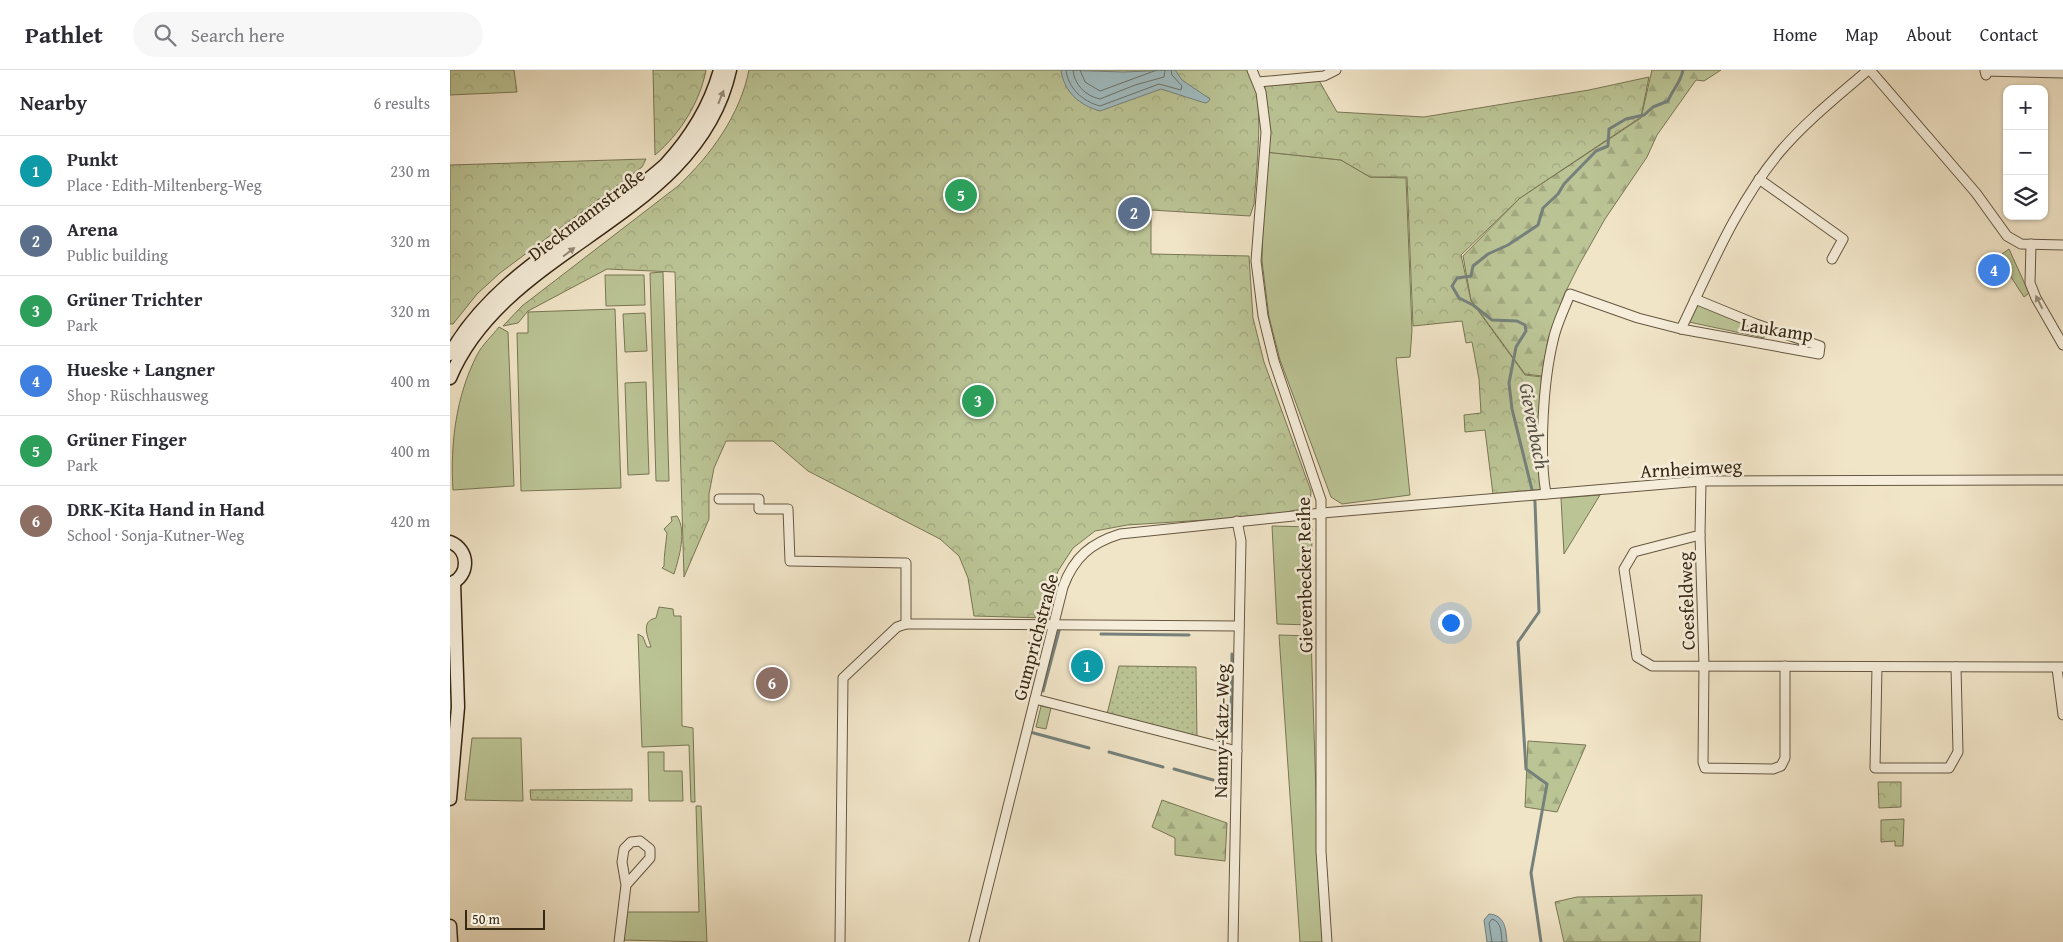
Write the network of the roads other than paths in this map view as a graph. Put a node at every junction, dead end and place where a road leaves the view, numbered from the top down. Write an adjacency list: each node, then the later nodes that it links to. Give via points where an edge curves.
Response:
1 (720, 70): 16 (street, Dieckmannstraße, via 701,118 665,165 496,295 471,321)
2 (730, 70): 17 (street, Dieckmannstraße, one-way to 2, via 468,342 498,307 643,196 678,165 711,118)
3 (1252, 70): 8 (street, Gievenbecker Reihe)
4 (1336, 70): 8 (street, via 1324,76)
5 (1869, 70): 9 (street, via 1798,134); 10 (street, via 1976,193 2006,236 2021,244)
6 (2063, 73): 7 (street, via 1985,71)
7 (1986, 75)
8 (1258, 82): 22 (street, Gievenbecker Reihe, via 1265,108 1266,132 1256,260 1263,316 1274,361 1319,489)
9 (1759, 179): 12 (street, via 1843,239); 13 (street, via 1728,232)
10 (2031, 244): 11 (street); 15 (street, one-way to 10, via 2030,283)
11 (2063, 245)
12 (1832, 259)
13 (1696, 299): 14 (street); 14 (street, Laukamp, via 1820,346 1819,354)
14 (1681, 329): 20 (street, Laukamp, via 1570,294 1553,339 1546,375)
15 (2063, 345)
16 (450, 354)
17 (450, 378)
18 (2063, 480): 19 (street, Arnheimweg)
19 (1701, 481): 20 (street, Arnheimweg); 24 (street, Coesfeldweg)
20 (1544, 494): 22 (street, Arnheimweg)
21 (719, 498): 27 (street, via 759,499 759,510 788,510 790,561 906,563)
22 (1322, 513): 23 (street, Gumprichstraße); 46 (street, Gievenbecker Reihe, via 1321,851)
23 (1237, 521): 28 (street, Gumprichstraße, via 1120,534 1091,546 1069,571); 29 (street, Nanny-Katz-Weg, via 1241,541)
24 (1700, 535): 30 (street, Coesfeldweg); 30 (street, Coesfeldweg, via 1634,552 1624,569 1637,657 1652,666)
25 (450, 542): 26 (street, via 461,550 465,560 463,573)
26 (452, 583): 38 (street, via 458,707)
27 (906, 624): 28 (street); 43 (street, via 897,627 842,678)
28 (1054, 624): 29 (street); 35 (street, Gumprichstraße)
29 (1238, 626): 37 (street, Nanny-Katz-Weg)
30 (1704, 665): 31 (street, Coesfeldweg); 31 (street, Coesfeldweg, via 1703,762 1705,768 1711,770 1773,769 1781,766 1785,758)
31 (1785, 666): 32 (street, Coesfeldweg)
32 (1877, 667): 33 (street, Coesfeldweg); 33 (street, via 1876,768 1950,768 1958,752)
33 (1956, 667): 34 (street, Coesfeldweg)
34 (2060, 668): 36 (street)
35 (1035, 699): 37 (street); 44 (street, Gumprichstraße)
36 (2063, 715)
37 (1237, 751): 45 (street, Nanny-Katz-Weg)
38 (450, 799)
39 (626, 885): 39 (street, via 650,858 650,849 640,841 630,842 624,849 622,862); 42 (street)
40 (450, 926): 41 (street)
41 (451, 942)
42 (620, 942)
43 (840, 942)
44 (974, 942)
45 (1233, 942)
46 (1327, 942)

